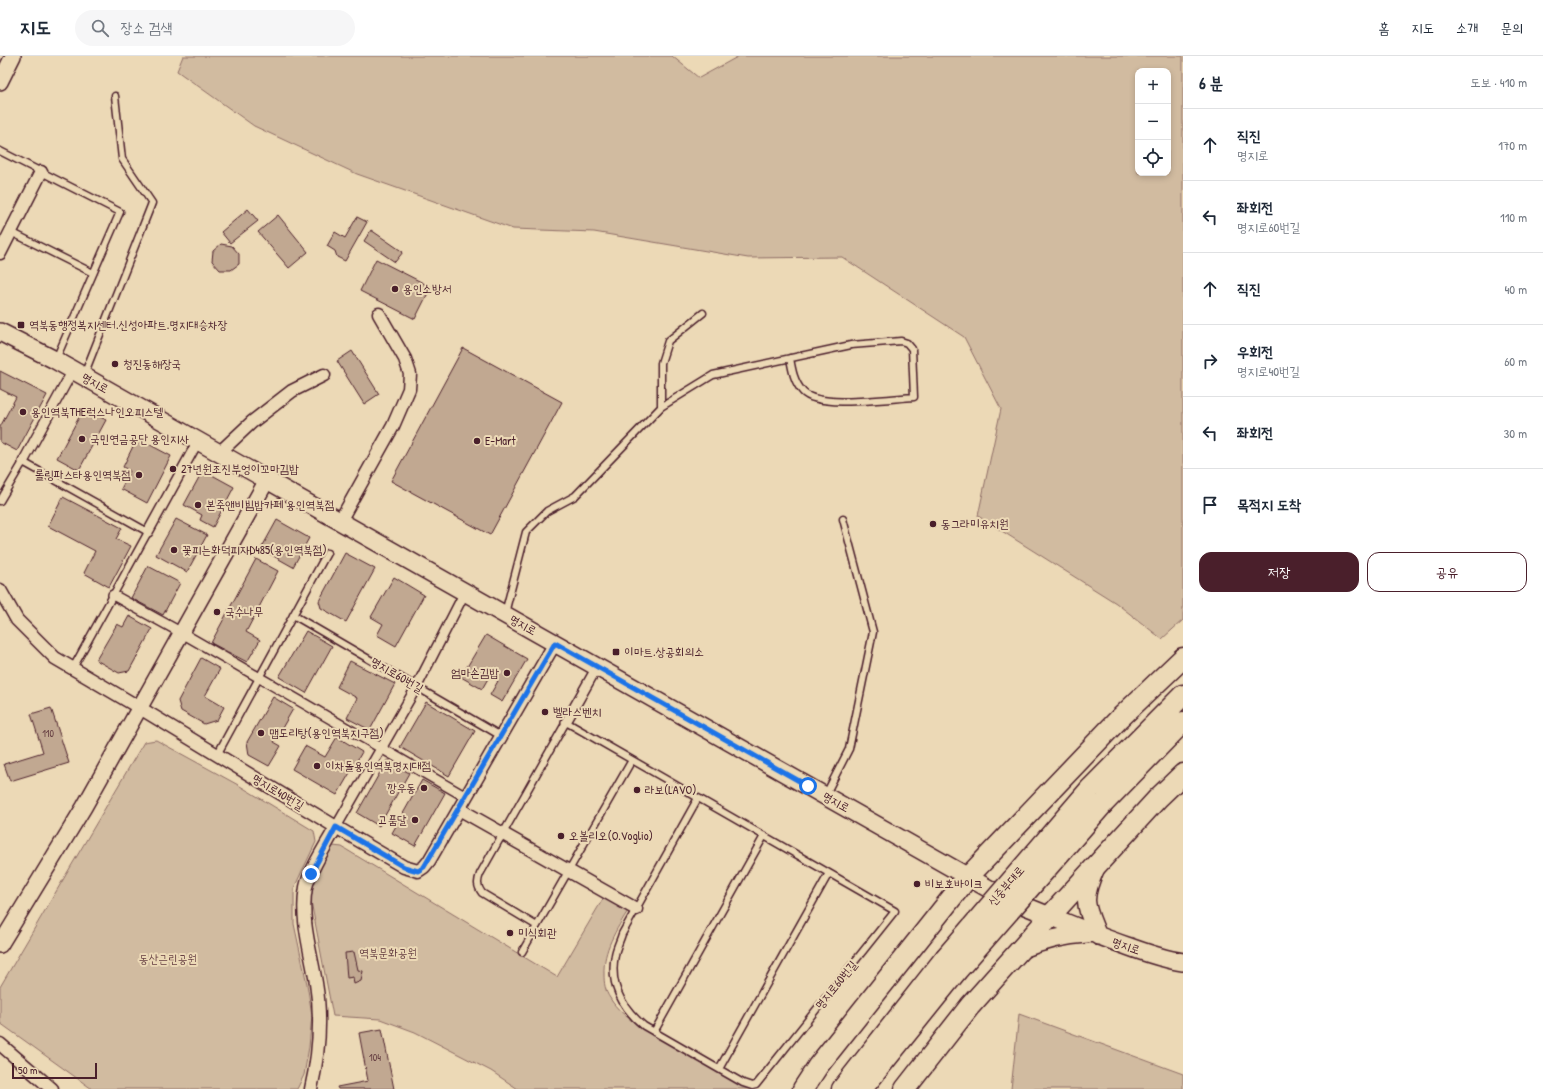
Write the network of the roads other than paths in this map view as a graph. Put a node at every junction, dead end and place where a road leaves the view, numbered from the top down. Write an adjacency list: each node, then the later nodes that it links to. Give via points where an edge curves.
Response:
1 (13, 56): 2 (street)
2 (0, 82)
3 (115, 96): 14 (lane, via 122,159 152,202)
4 (0, 151): 5 (lane)
5 (41, 172): 6 (street); 8 (lane, via 120,212)
6 (11, 232): 7 (street); 8 (lane)
7 (0, 253)
8 (93, 273): 13 (lane)
9 (703, 313): 16 (lane, via 668,341 661,363)
10 (379, 314): 23 (street, via 405,360 410,374 409,389 393,426)
11 (0, 332): 13 (main road, 명지로)
12 (790, 358): 12 (lane, via 851,345 901,341 912,349 914,397 839,402 813,399 804,393 796,382); 16 (lane, via 713,375)
13 (55, 360): 14 (main road, 명지로)
14 (78, 373): 17 (main road, 명지로); 19 (street)
15 (324, 376): 18 (street, via 292,391 252,422)
16 (661, 407): 30 (lane, via 575,496 547,512 526,532)
17 (198, 441): 18 (main road, 명지로); 24 (street)
18 (219, 453): 20 (main road, 명지로)
19 (23, 462): 21 (lane); 24 (lane)
20 (267, 480): 23 (main road, 명지로); 31 (street)
21 (0, 501)
22 (844, 519): 47 (lane, via 873,632 849,749)
23 (340, 521): 27 (main road, 명지로)
24 (148, 532): 28 (lane)
25 (327, 553): 29 (lane)
26 (0, 590): 35 (street, 명지로40번길, via 17,620 55,658)
27 (465, 592): 30 (main road, 명지로); 37 (street)
28 (113, 595): 31 (street); 35 (lane)
29 (293, 615): 36 (lane); 37 (lane, 명지로60번길)
30 (505, 615): 32 (main road, 명지로)
31 (182, 632): 36 (street); 39 (street)
32 (555, 643): 34 (main road, 명지로); 42 (street)
33 (1183, 658): 57 (highway, via 1119,719)
34 (597, 667): 40 (street); 47 (main road, 명지로)
35 (73, 668): 39 (street, 명지로40번길)
36 (259, 677): 43 (street); 44 (lane)
37 (417, 686): 42 (lane, 명지로60번길); 43 (street)
38 (1183, 695): 66 (highway, 신중부대로, bridge, via 1090,789)
39 (140, 708): 44 (street, 명지로40번길); 62 (street, via 84,807)
40 (566, 722): 45 (lane, 명지로60번길); 52 (lane)
41 (1183, 722): 66 (highway, 신중부대로, bridge)
42 (501, 736): 48 (street)
43 (382, 749): 48 (street); 51 (street)
44 (217, 755): 51 (street, 명지로40번길)
45 (632, 760): 49 (lane, 명지로60번길); 55 (lane)
46 (1183, 774): 54 (highway)
47 (825, 796): 57 (main road, 명지로)
48 (466, 797): 50 (street)
49 (698, 798): 53 (lane, 명지로60번길); 58 (lane, 명지로60번길)
50 (459, 809): 51 (street, 명지로40번길, via 429,861 418,871 404,867); 52 (street)
51 (336, 827): 71 (street, via 311,874 304,900 319,1013 316,1064)
52 (502, 833): 55 (street); 60 (lane, via 480,874 478,888 482,893)
53 (764, 836): 56 (lane, 명지로60번길); 67 (lane)
54 (1097, 865): 59 (highway); 61 (main road, via 1088,886 1086,901)
55 (569, 871): 58 (street); 60 (lane)
56 (829, 873): 69 (lane); 69 (lane, 명지로60번길, via 895,911 756,1085 743,1083)
57 (969, 876): 59 (main road, 명지로, via 1007,899); 72 (highway, via 818,1066)
58 (636, 909): 67 (lane, 명지로60번길, via 622,934 613,968 622,1002 632,1015)
59 (1050, 916): 61 (main road, 명지로); 63 (highway)
60 (537, 926): 64 (lane)
61 (1094, 935): 63 (main road, via 1072,934 1039,942); 65 (main road, 명지로, via 1164,959)
62 (0, 945)
63 (1020, 950): 75 (highway, via 970,1006)
64 (522, 952)
65 (1183, 962)
66 (950, 965): 73 (highway, 신중부대로); 74 (highway, 신중부대로)
67 (654, 1032): 69 (lane, 명지로60번길)
68 (0, 1044): 70 (street)
69 (719, 1069)
70 (52, 1089)
71 (311, 1089)
72 (803, 1089)
73 (842, 1089)
74 (862, 1089)
75 (905, 1089)

